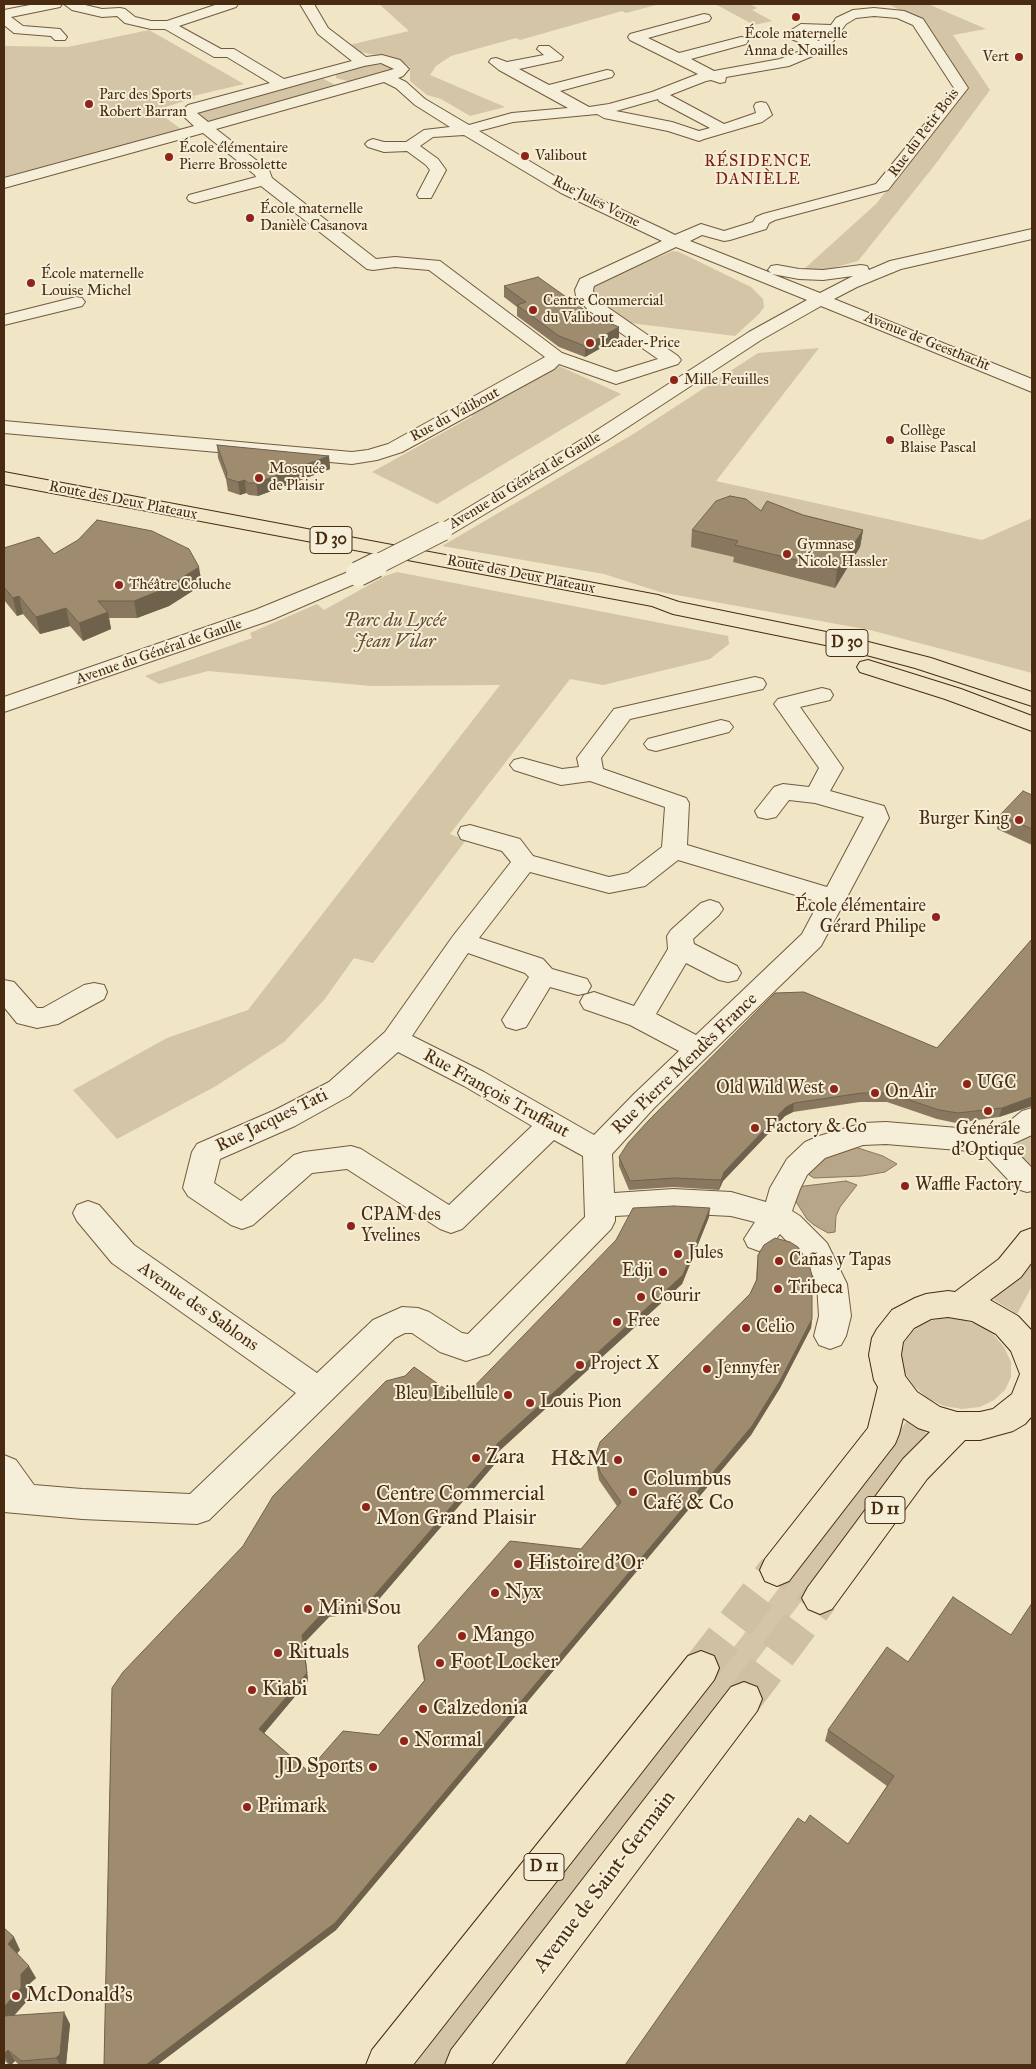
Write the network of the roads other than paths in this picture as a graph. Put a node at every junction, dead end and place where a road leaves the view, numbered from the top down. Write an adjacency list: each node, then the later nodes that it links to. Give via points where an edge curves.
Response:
1 (55, 4): 5 (street)
2 (71, 4): 8 (street, via 102,13 120,12 130,20 151,25)
3 (231, 4): 8 (street)
4 (308, 4): 17 (street, via 323,31)
5 (4, 14)
6 (4, 18): 11 (street, via 19,30 55,32)
7 (695, 21): 12 (street)
8 (168, 25): 23 (street, via 219,54 230,52)
9 (618, 29): 12 (street)
10 (834, 29): 14 (street, Rue du Petit Bois); 14 (street, via 806,27 792,34); 40 (street, Rue du Petit Bois, via 853,14 874,12 899,14 918,22 961,88 882,187 769,217 760,225 724,236 701,229)
11 (60, 36)
12 (635, 37): 16 (street)
13 (741, 41): 16 (street)
14 (822, 47): 20 (street, via 784,63)
15 (557, 54): 25 (street, via 500,64)
16 (678, 58): 20 (street)
17 (363, 62): 18 (street); 21 (street, via 382,59 402,68 398,74)
18 (330, 71): 23 (street); 24 (street, via 328,78 340,84)
19 (607, 74): 25 (street)
20 (711, 75): 22 (street, via 726,87 746,79); 29 (street)
21 (386, 77): 24 (street); 32 (street, Rue Jules Verne)
22 (752, 81)
23 (282, 84): 30 (street, via 193,108 188,113)
24 (360, 84): 30 (street)
25 (547, 90): 28 (street)
26 (664, 98): 31 (street)
27 (760, 106): 31 (street, via 764,115)
28 (587, 111): 29 (street); 32 (street, via 520,117)
29 (614, 111): 31 (street, via 699,136)
30 (205, 128): 35 (street, via 263,174); 36 (street)
31 (724, 129)
32 (466, 130): 34 (street, via 429,133); 40 (street, Rue Jules Verne, via 567,190)
33 (373, 144): 34 (street)
34 (410, 146): 37 (street, via 438,170)
35 (264, 180): 38 (street); 49 (street, via 373,265 395,262 434,265)
36 (4, 183)
37 (424, 195)
38 (195, 198)
39 (1032, 234): 41 (street, Avenue du Général de Gaulle)
40 (677, 241): 43 (street, Rue Jules Verne); 50 (street, via 586,283 585,296 594,306 672,360)
41 (998, 241): 42 (street); 44 (street, Avenue du Général de Gaulle)
42 (1032, 251)
43 (729, 262): 44 (street, via 823,275); 45 (street, Rue Jules Verne); 48 (street, via 766,291 771,304)
44 (896, 265): 45 (street, Avenue du Général de Gaulle)
45 (821, 298): 48 (street, Avenue du Général de Gaulle); 51 (street, Avenue de Geesthacht)
46 (76, 302): 47 (street)
47 (4, 320)
48 (762, 332): 52 (street, Avenue du Général de Gaulle)
49 (556, 357): 50 (street); 53 (street, Rue du Valibout, via 547,365 395,448 370,456 352,458)
50 (616, 378): 52 (street)
51 (1032, 386)
52 (664, 396): 63 (street, Avenue du Général de Gaulle, bridge, via 443,531 358,574 263,616)
53 (4, 427)
54 (4, 478): 56 (main road, Route des Deux Plateaux / D 30)
55 (4, 490): 56 (main road, Route des Deux Plateaux / D 30)
56 (664, 609): 57 (main road, via 676,602 870,635 960,657); 59 (main road, via 703,627 830,655); 61 (main road, Route des Deux Plateaux / D 30, via 673,607 841,642 923,663); 64 (main road, Route des Deux Plateaux / D 30, via 916,669)
57 (1032, 680)
58 (755, 684): 62 (street)
59 (953, 694): 65 (main road); 67 (main road)
60 (822, 695): 72 (street, via 786,704 831,768)
61 (1032, 699)
62 (666, 704): 68 (street); 71 (street, via 622,714 589,758)
63 (4, 706)
64 (1032, 708)
65 (1032, 724)
66 (721, 727): 68 (street)
67 (1032, 730)
68 (689, 736): 69 (street)
69 (656, 744)
70 (522, 765): 71 (street, via 561,777)
71 (592, 773): 75 (street, via 677,803)
72 (816, 795): 73 (street, via 783,792); 77 (street, Rue Pierre Mendès France, via 875,812 877,818)
73 (767, 812)
74 (470, 833): 76 (street, via 511,845)
75 (674, 850): 76 (street, via 636,880 609,885); 77 (street)
76 (524, 862): 79 (street, Rue Jacques Tati)
77 (835, 898): 88 (street, Rue Pierre Mendès France, via 812,940)
78 (710, 909): 80 (street, via 680,936)
79 (462, 942): 82 (street, via 534,966); 87 (street, Rue Jacques Tati)
80 (681, 949): 81 (street); 85 (street)
81 (728, 973)
82 (543, 976): 85 (street); 86 (street)
83 (4, 989): 84 (street, via 27,1016 37,1018 48,1017)
84 (94, 992)
85 (640, 1018): 88 (street)
86 (516, 1020)
87 (395, 1039): 90 (street, Rue François Truffaut); 90 (street, Rue Jacques Tati, via 339,1089 285,1118 207,1152 198,1188 242,1217 304,1164 351,1157 451,1221)
88 (699, 1050): 92 (street, Rue Pierre Mendès France)
89 (1032, 1119): 91 (street, via 1021,1128)
90 (551, 1125): 92 (street, Rue François Truffaut)
91 (988, 1140): 93 (street); 96 (street, via 964,1141 886,1132 863,1134 829,1144 815,1150 798,1168)
92 (597, 1151): 94 (street)
93 (1027, 1181)
94 (599, 1205): 96 (street, via 673,1201 731,1204); 103 (street, via 600,1220 478,1345 466,1348 451,1343 418,1321 402,1320 384,1329)
95 (88, 1213): 103 (street, Avenue des Sablons, via 123,1254)
96 (767, 1228): 99 (street, via 789,1224 816,1252 832,1284 835,1316)
97 (1032, 1240): 98 (main road, via 1010,1268)
98 (961, 1305): 100 (main road, via 993,1316); 102 (main road, via 926,1307 897,1324 888,1338 885,1355 886,1368)
99 (830, 1336)
100 (1029, 1345)
101 (1032, 1383): 104 (main road, via 1023,1404 1001,1421 980,1426)
102 (894, 1386): 104 (main road, via 901,1397 917,1410 936,1421); 107 (main road, D 11, via 883,1434)
103 (313, 1397): 106 (street, via 197,1509)
104 (958, 1426): 108 (main road, D 11, via 916,1469)
105 (4, 1470): 106 (street)
106 (15, 1498)
107 (778, 1570)
108 (820, 1598)
109 (701, 1668): 111 (main road, D 11)
110 (744, 1699): 112 (main road, Avenue de Saint-Germain)
111 (387, 2065)
112 (466, 2065)

